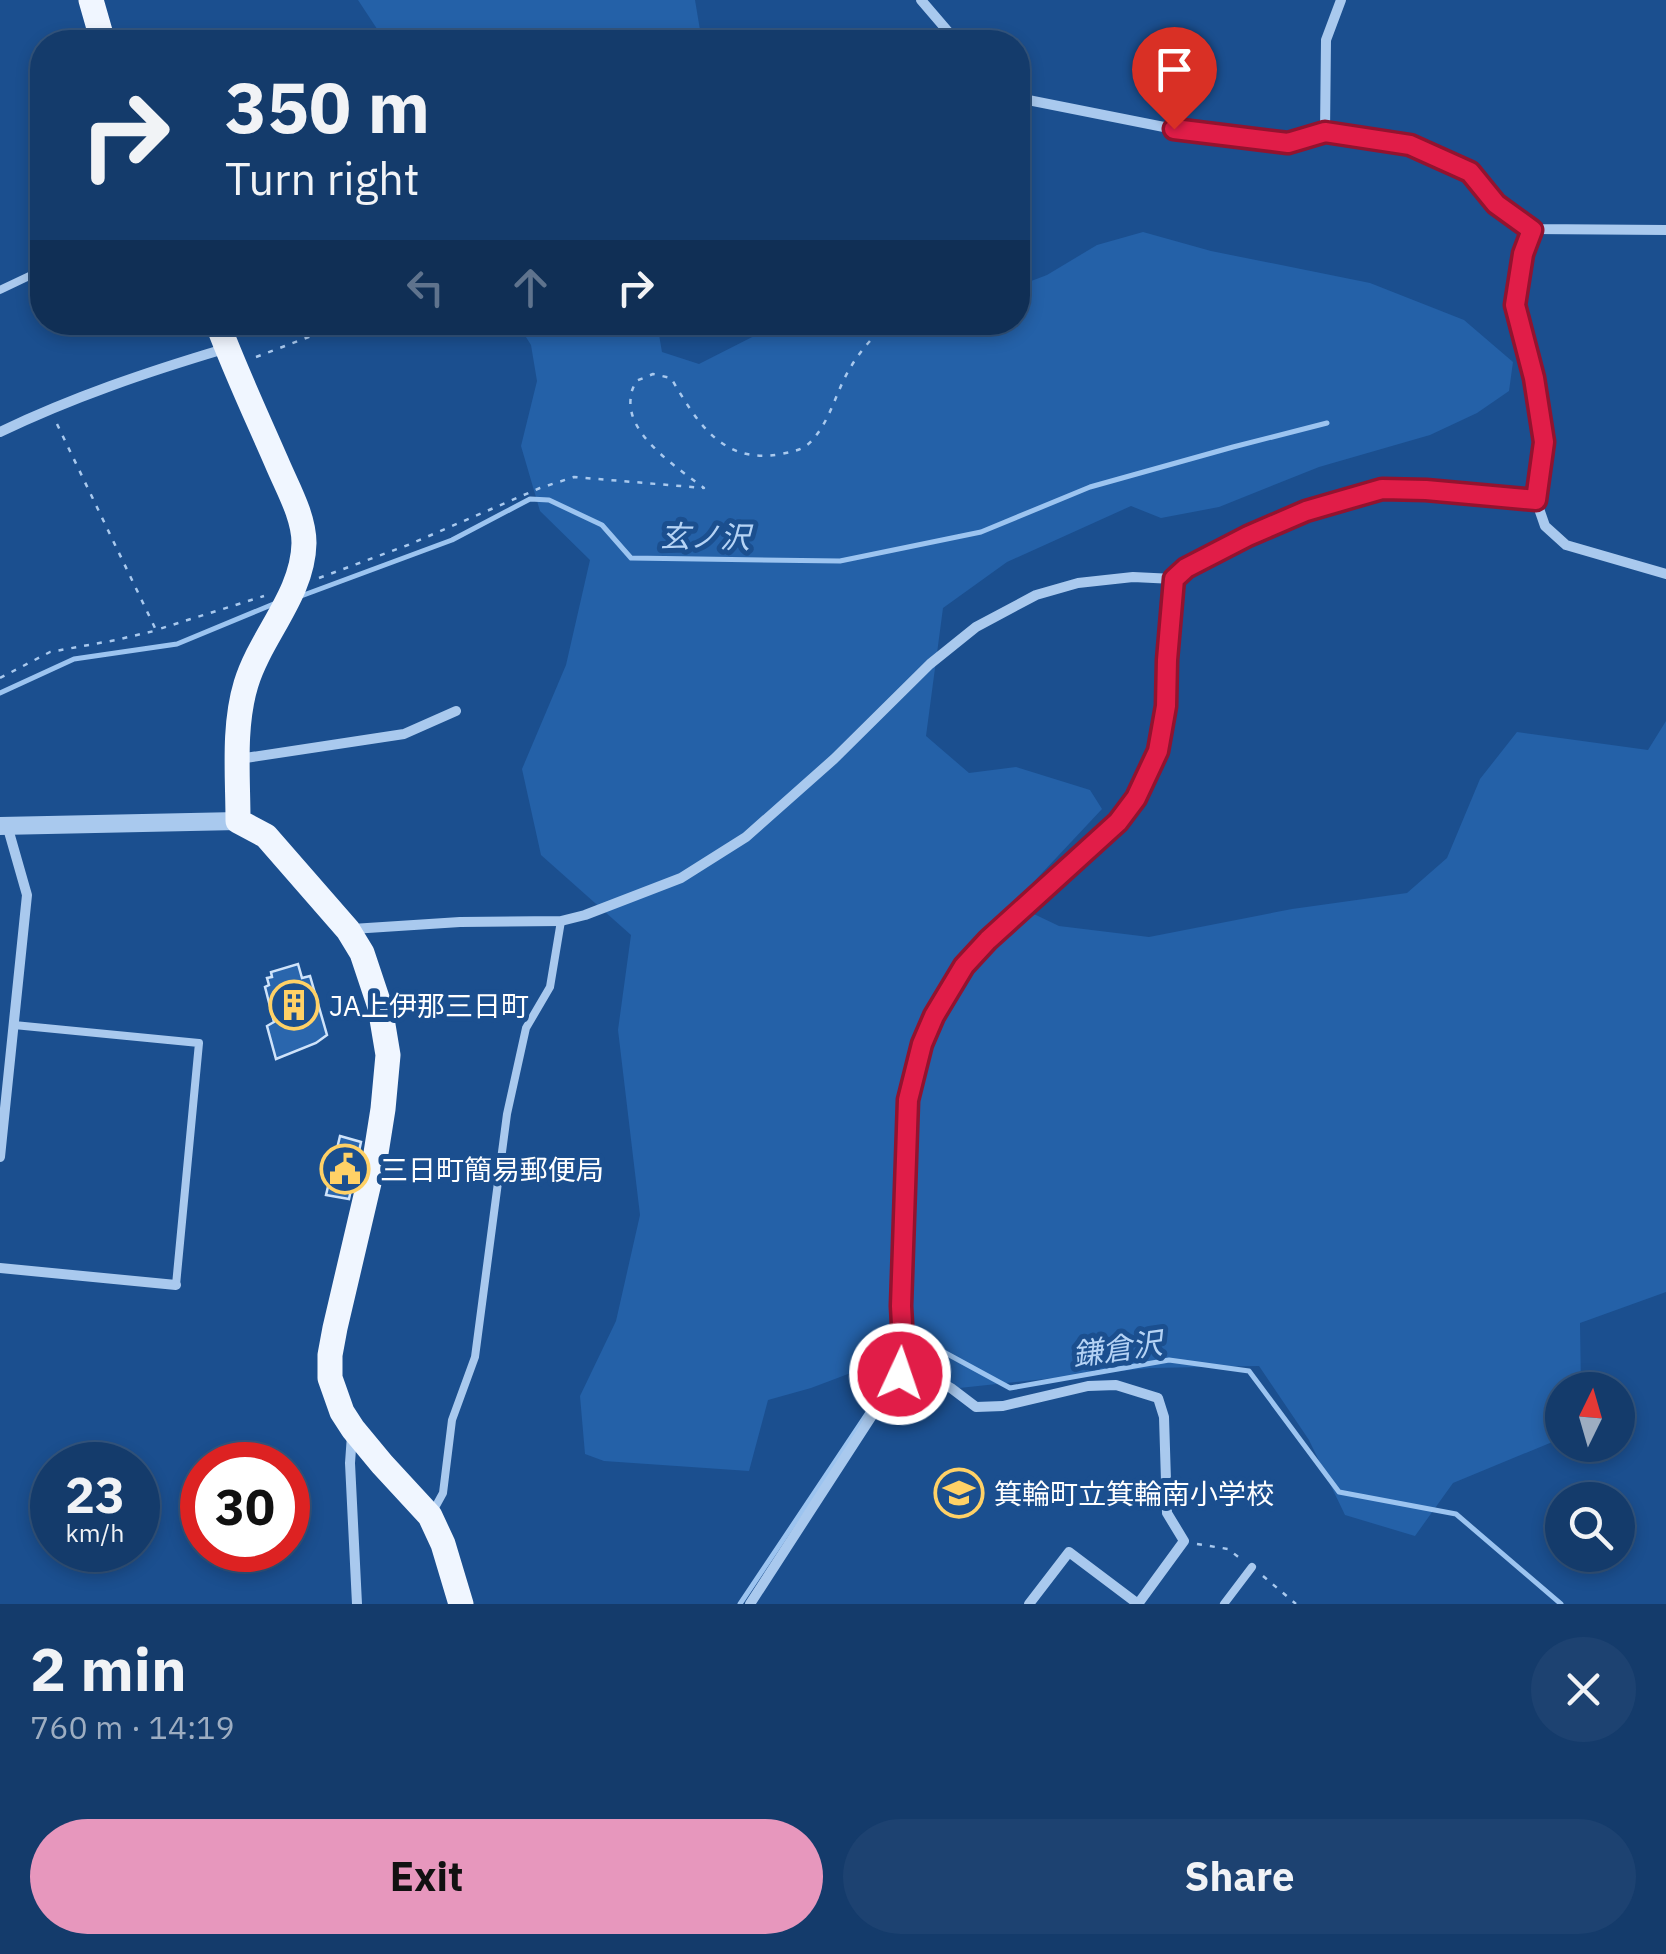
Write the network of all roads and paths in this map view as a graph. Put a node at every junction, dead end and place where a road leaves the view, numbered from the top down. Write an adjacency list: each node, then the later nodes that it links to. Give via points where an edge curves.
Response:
1 (90, 0): 4 (main road)
2 (921, 0): 5 (street)
3 (1340, 0): 7 (street, via 1326,40)
4 (99, 30)
5 (947, 30)
6 (1030, 100): 7 (street, via 1288,143)
7 (1325, 132): 8 (street, via 1410,145 1470,172 1496,204)
8 (1532, 230): 9 (street); 18 (street, via 1515,305 1544,442)
9 (1666, 230)
10 (30, 276): 11 (lane)
11 (0, 290)
12 (221, 335): 15 (main road)
13 (304, 335): 15 (path)
14 (875, 335): 21 (path, via 802,450 734,452 714,438 671,378 653,374 636,381 630,396 636,425 654,449 704,488 574,477)
15 (230, 357): 16 (street, via 137,376); 21 (main road, via 302,528)
16 (49, 408): 17 (street); 22 (path)
17 (0, 432)
18 (1536, 500): 19 (street, via 1545,526 1566,545); 20 (street, via 1382,489 1277,523)
19 (1666, 574)
20 (1174, 579): 28 (street, via 1078,583 976,627 746,837 681,878); 34 (street, via 1166,706 1158,751 1136,798 964,966 922,1044 908,1100)
21 (294, 587): 22 (path); 25 (main road, via 246,683)
22 (156, 630): 23 (path, via 50,652)
23 (0, 678)
24 (456, 711): 25 (street, via 404,734)
25 (238, 759): 26 (main road)
26 (238, 821): 27 (street); 29 (main road, via 266,836)
27 (4, 826): 30 (street, via 27,895)
28 (561, 922): 29 (street); 36 (lane, via 550,986 526,1028 475,1357 452,1420 443,1493)
29 (348, 930): 35 (main road, via 380,1007 388,1054 376,1153 330,1354 330,1378)
30 (14, 1025): 31 (street); 33 (lane, via 199,1044)
31 (0, 1158)
32 (0, 1268): 33 (street)
33 (176, 1286)
34 (904, 1361): 40 (street); 42 (street, via 976,1406 1088,1386 1116,1385 1158,1398 1167,1514 1184,1541)
35 (352, 1429): 36 (main road); 38 (street)
36 (430, 1516): 39 (main road)
37 (1252, 1567): 43 (lane)
38 (357, 1604)
39 (461, 1604)
40 (750, 1604)
41 (1029, 1604): 42 (street, via 1069,1552)
42 (1138, 1604)
43 (1224, 1604)

